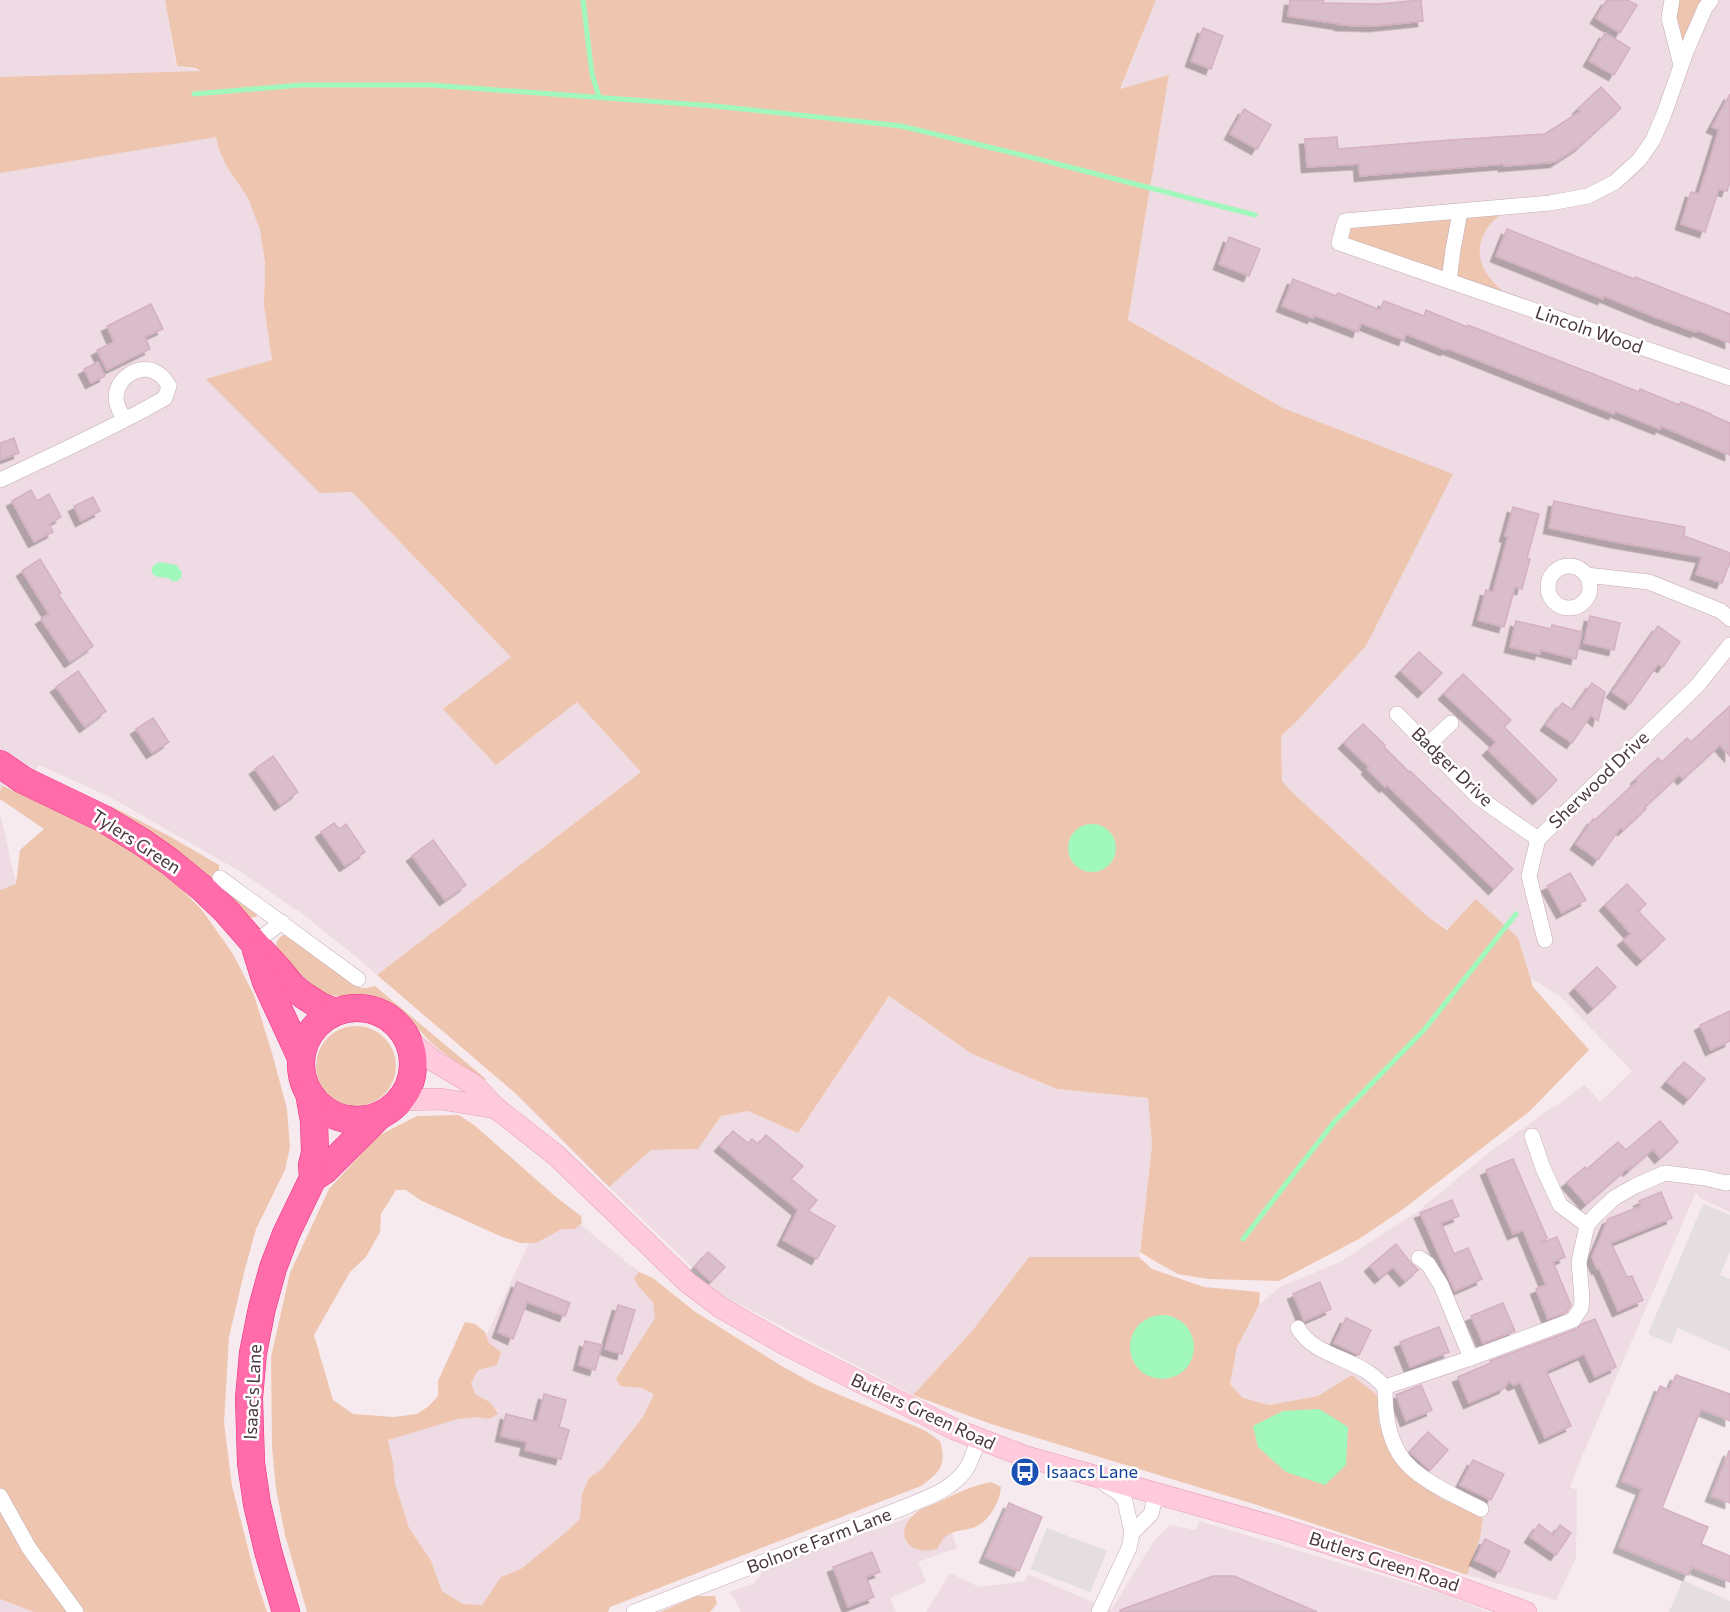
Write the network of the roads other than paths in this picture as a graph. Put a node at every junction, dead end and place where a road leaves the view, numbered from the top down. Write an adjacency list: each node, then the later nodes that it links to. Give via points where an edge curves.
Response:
1 (1672, 0): 3 (street, via 1669,18)
2 (1711, 0): 3 (street)
3 (1681, 65): 4 (street, via 1653,140 1639,160 1615,182 1579,198)
4 (1460, 212): 5 (street); 5 (street, Lincoln Wood, via 1345,221 1339,243)
5 (1449, 281): 6 (street, Lincoln Wood)
6 (1730, 378)
7 (124, 419): 8 (street)
8 (0, 480)
9 (1586, 575): 10 (street, via 1649,582 1721,611)
10 (1730, 619)
11 (1730, 645): 16 (street, Sherwood Drive, via 1697,686)
12 (1398, 714): 14 (street, Badger Drive)
13 (1451, 723): 14 (street)
14 (1428, 745): 16 (street, Badger Drive, via 1478,797)
15 (0, 764): 20 (highway, Tylers Green, via 142,842 202,888)
16 (1538, 839): 19 (street, Sherwood Drive, via 1528,876)
17 (220, 878): 18 (street)
18 (282, 922): 20 (street); 21 (street)
19 (1545, 940)
20 (254, 944): 22 (highway, Tylers Green, via 291,986); 24 (highway, Tylers Green, via 266,982)
21 (358, 979)
22 (335, 1012): 23 (highway, via 368,1009 396,1024); 24 (highway, via 312,1030)
23 (406, 1038): 26 (highway, via 413,1069 409,1085); 27 (main road, Butlers Green Road, via 434,1061 474,1085)
24 (301, 1058): 25 (highway)
25 (309, 1093): 26 (highway, via 319,1106 348,1119 364,1119); 29 (highway, Isaac's Lane, via 314,1120)
26 (390, 1107): 27 (main road, Butlers Green Road, via 441,1099); 29 (highway, Isaac's Lane)
27 (496, 1108): 36 (main road, Butlers Green Road, via 557,1156 687,1282 720,1307 814,1360)
28 (1532, 1137): 31 (street, via 1560,1205)
29 (313, 1178): 43 (highway, Isaac's Lane, via 273,1268 253,1353 249,1398 250,1463 257,1504)
30 (1730, 1182): 31 (street, via 1665,1173 1614,1198)
31 (1587, 1226): 34 (street, via 1579,1262 1581,1308 1573,1320)
32 (1419, 1258): 34 (street, via 1428,1264 1441,1285)
33 (1298, 1328): 35 (street, via 1324,1350 1367,1371)
34 (1471, 1358): 35 (street)
35 (1385, 1387): 40 (street, via 1390,1432 1400,1455 1439,1488)
36 (979, 1440): 37 (main road, Butlers Green Road); 44 (street, Bolnore Farm Lane, via 962,1474 939,1493)
37 (1089, 1475): 38 (main road, Butlers Green Road); 41 (street, via 1120,1494)
38 (1156, 1494): 41 (street, via 1151,1514); 46 (main road, Butlers Green Road, via 1286,1530)
39 (0, 1496): 42 (street, via 29,1548)
40 (1481, 1509)
41 (1132, 1533): 45 (street, via 1129,1548)
42 (76, 1612)
43 (286, 1612)
44 (634, 1612)
45 (1099, 1612)
46 (1526, 1612)

